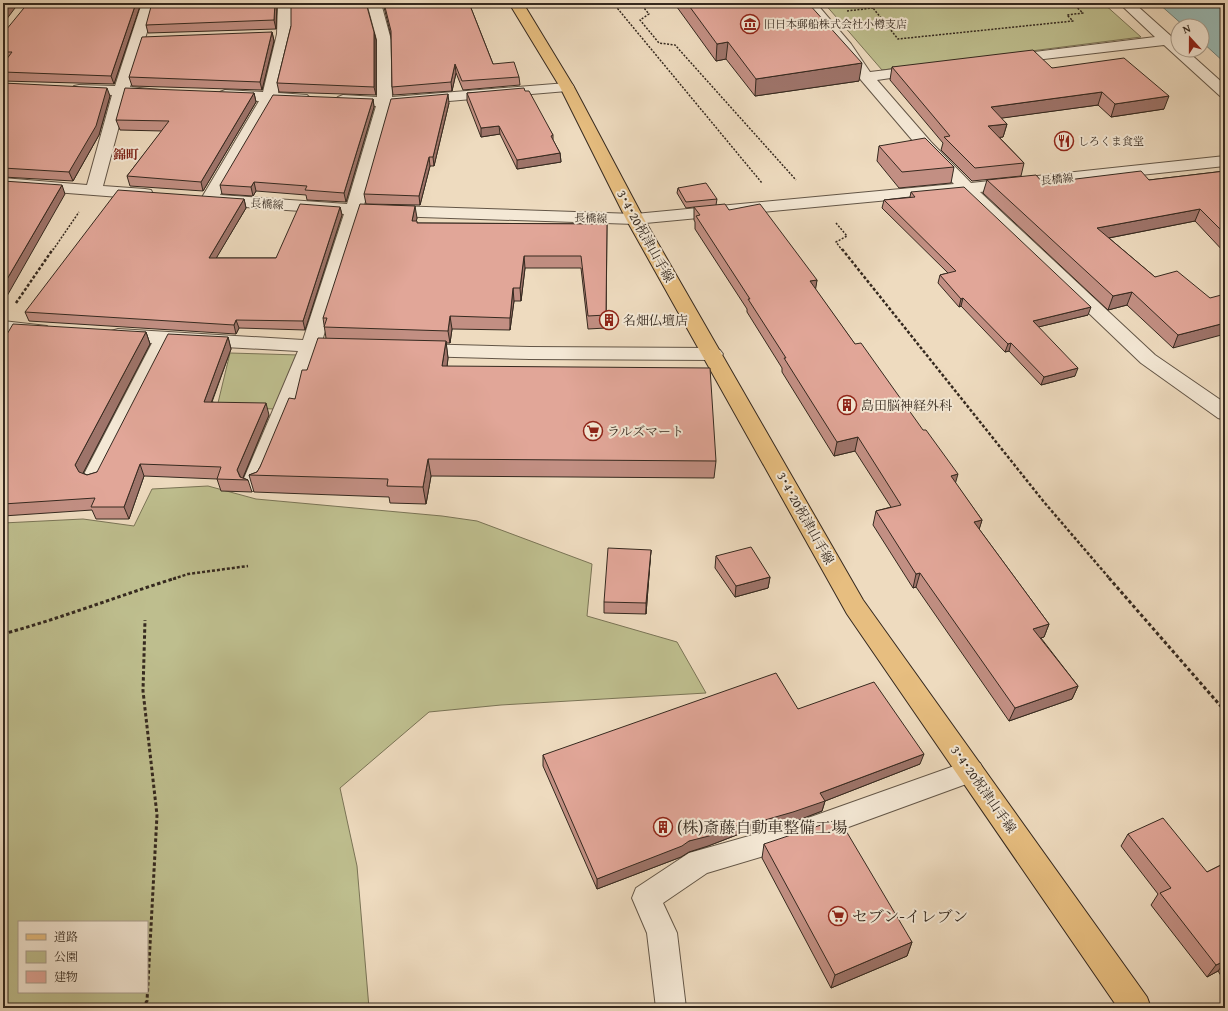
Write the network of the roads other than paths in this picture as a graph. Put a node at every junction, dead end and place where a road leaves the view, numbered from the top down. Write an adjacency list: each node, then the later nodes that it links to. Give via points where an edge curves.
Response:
1 (149, 3): 10 (street)
2 (285, 3): 8 (street)
3 (374, 3): 24 (street, via 384,40)
4 (516, 3): 15 (main road, 3･4･20祝津山手線)
5 (809, 3): 14 (street, via 846,47)
6 (1126, 3): 11 (street)
7 (268, 34): 8 (street)
8 (284, 34): 21 (street)
9 (153, 39): 10 (street)
10 (137, 40): 17 (street)
11 (1166, 40): 12 (street); 19 (street)
12 (992, 62)
13 (937, 68): 14 (street)
14 (866, 77): 27 (street, via 925,145)
15 (567, 87): 24 (street); 31 (main road, 3･4･20祝津山手線)
16 (66, 89): 17 (street)
17 (121, 92): 18 (street); 28 (street)
18 (168, 93)
19 (1225, 93)
20 (214, 95): 21 (street)
21 (268, 97): 22 (street); 30 (street, 長橋線, via 201,199)
22 (315, 99)
23 (331, 100): 24 (street)
24 (385, 102): 30 (street)
25 (1225, 161): 27 (street, 長橋線)
26 (3, 183): 28 (street)
27 (967, 188): 31 (street, 長橋線); 40 (street, via 1148,359)
28 (94, 190): 29 (street)
29 (163, 196)
30 (354, 210): 31 (street, 長橋線); 36 (street)
31 (635, 219): 39 (main road, 3･4･20祝津山手線)
32 (5, 331): 33 (street)
33 (56, 331)
34 (103, 334): 35 (street)
35 (165, 338): 36 (street); 41 (street)
36 (310, 347): 37 (street); 42 (street)
37 (365, 348)
38 (404, 350): 39 (street)
39 (713, 354): 43 (main road, 3･4･20祝津山手線, via 855,607)
40 (1225, 413)
41 (93, 478)
42 (253, 483)
43 (971, 770): 44 (street, via 791,836 699,862 646,898 662,933); 45 (main road, 3･4･20祝津山手線)
44 (671, 1008)
45 (1136, 1008)

